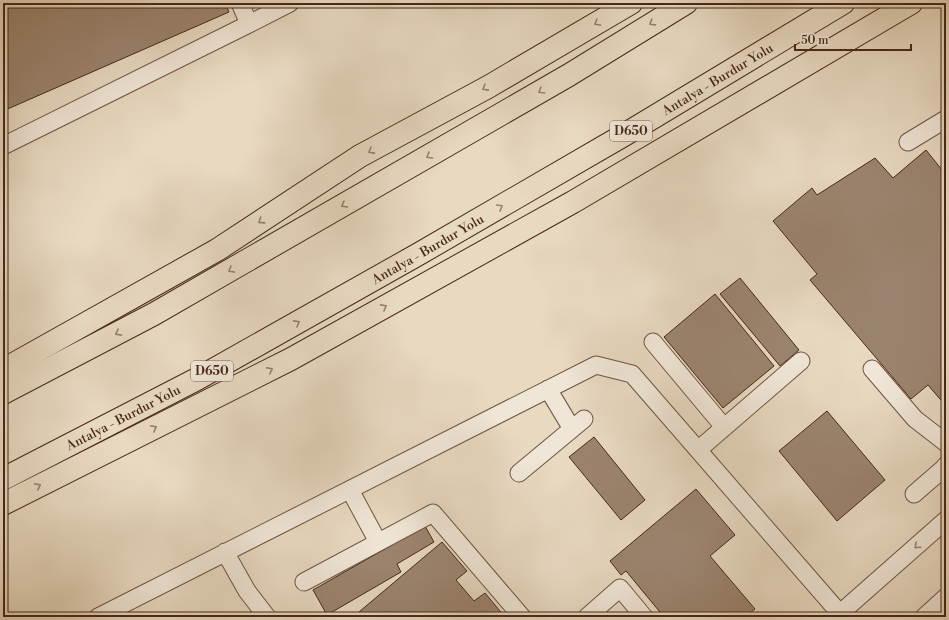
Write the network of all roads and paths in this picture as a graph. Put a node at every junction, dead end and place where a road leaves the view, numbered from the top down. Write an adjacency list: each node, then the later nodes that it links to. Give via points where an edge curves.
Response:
1 (240, 3): 7 (street)
2 (290, 3): 7 (street)
3 (631, 3): 14 (highway, one-way to 14, via 488,87 360,156 217,250)
4 (686, 3): 16 (highway, one-way to 16, via 569,75 154,314)
5 (843, 3): 22 (highway, Antalya - Burdur Yolu / D650, one-way to 5, via 197,379 417,255 624,135)
6 (911, 3): 25 (highway, one-way to 6, via 298,356 579,198)
7 (249, 24): 10 (street)
8 (946, 119): 9 (street)
9 (908, 142)
10 (3, 146)
11 (653, 342): 17 (street)
12 (801, 361): 17 (street)
13 (872, 369): 18 (street, via 915,419)
14 (3, 370)
15 (548, 389): 19 (street, via 596,365 632,374); 21 (street, via 578,424); 23 (street)
16 (3, 393)
17 (724, 426): 19 (street)
18 (946, 443)
19 (698, 450): 31 (street)
20 (946, 465): 24 (street)
21 (519, 473)
22 (3, 480)
23 (350, 490): 27 (street); 28 (street)
24 (914, 494)
25 (3, 504)
26 (946, 520): 31 (street, one-way to 31)
27 (378, 542): 29 (street); 34 (street, via 433,513)
28 (225, 552): 32 (street); 33 (street, via 247,591)
29 (304, 582)
30 (946, 597): 37 (street)
31 (840, 616)
32 (98, 617)
33 (267, 617)
34 (522, 617)
35 (587, 617): 36 (street, via 620,588)
36 (644, 617)
37 (924, 617)

